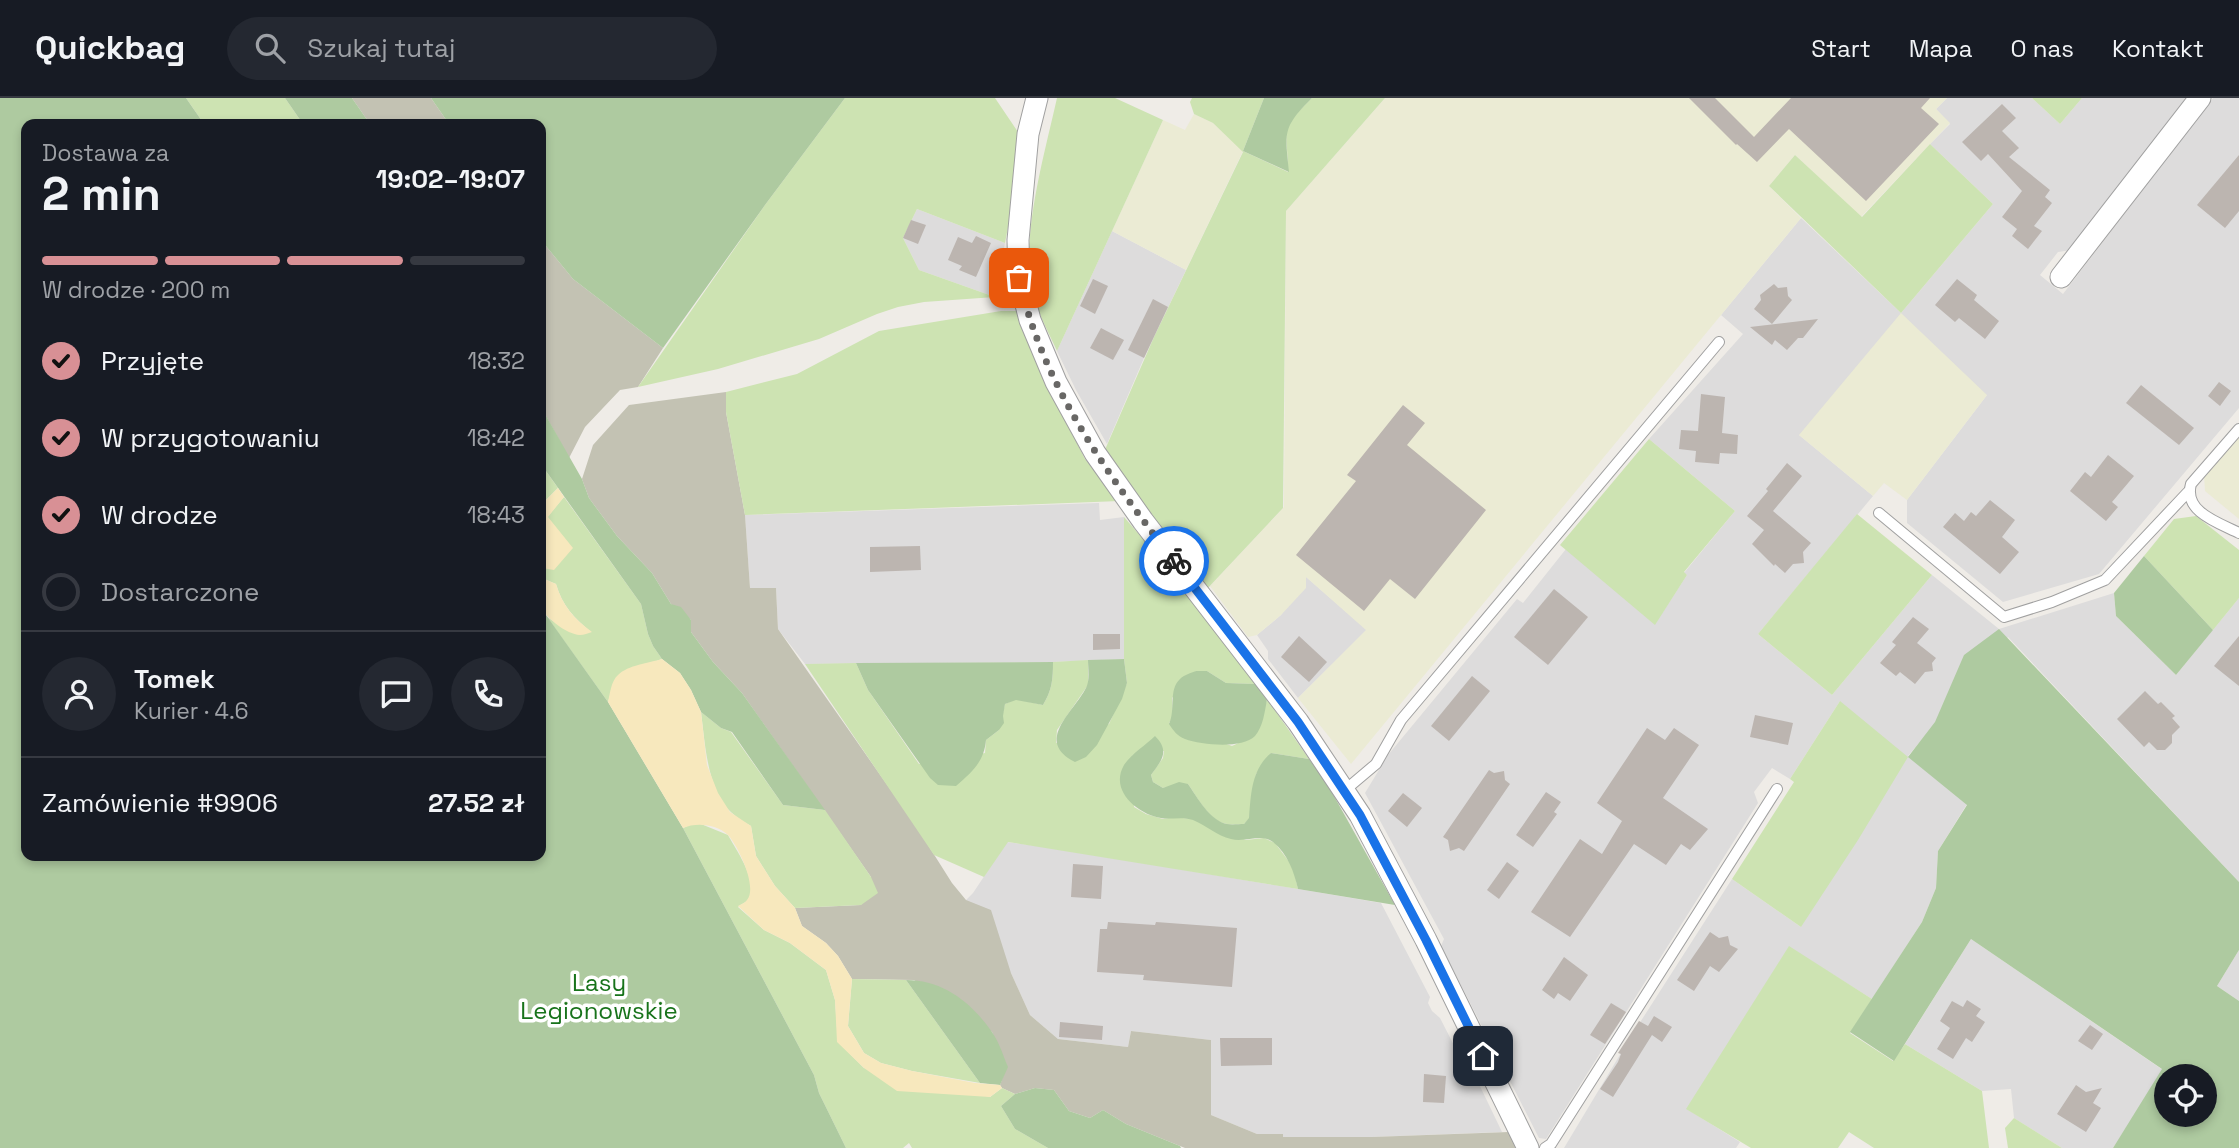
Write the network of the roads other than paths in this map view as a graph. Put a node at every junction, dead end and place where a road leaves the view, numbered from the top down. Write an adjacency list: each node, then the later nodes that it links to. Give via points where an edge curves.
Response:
1 (1037, 98): 10 (street, via 1028,134 1019,278 1030,320 1056,382 1095,453 1298,722)
2 (2200, 98): 3 (street)
3 (2062, 277)
4 (1719, 342): 10 (lane, via 1401,720 1376,764)
5 (2239, 429): 6 (lane, via 2190,484)
6 (2189, 492): 7 (lane, via 2105,580 2004,617); 8 (lane, via 2197,510)
7 (1879, 513)
8 (2239, 533)
9 (1777, 789): 12 (lane)
10 (1344, 791): 11 (street, via 1426,940)
11 (1528, 1148)
12 (1545, 1148)

